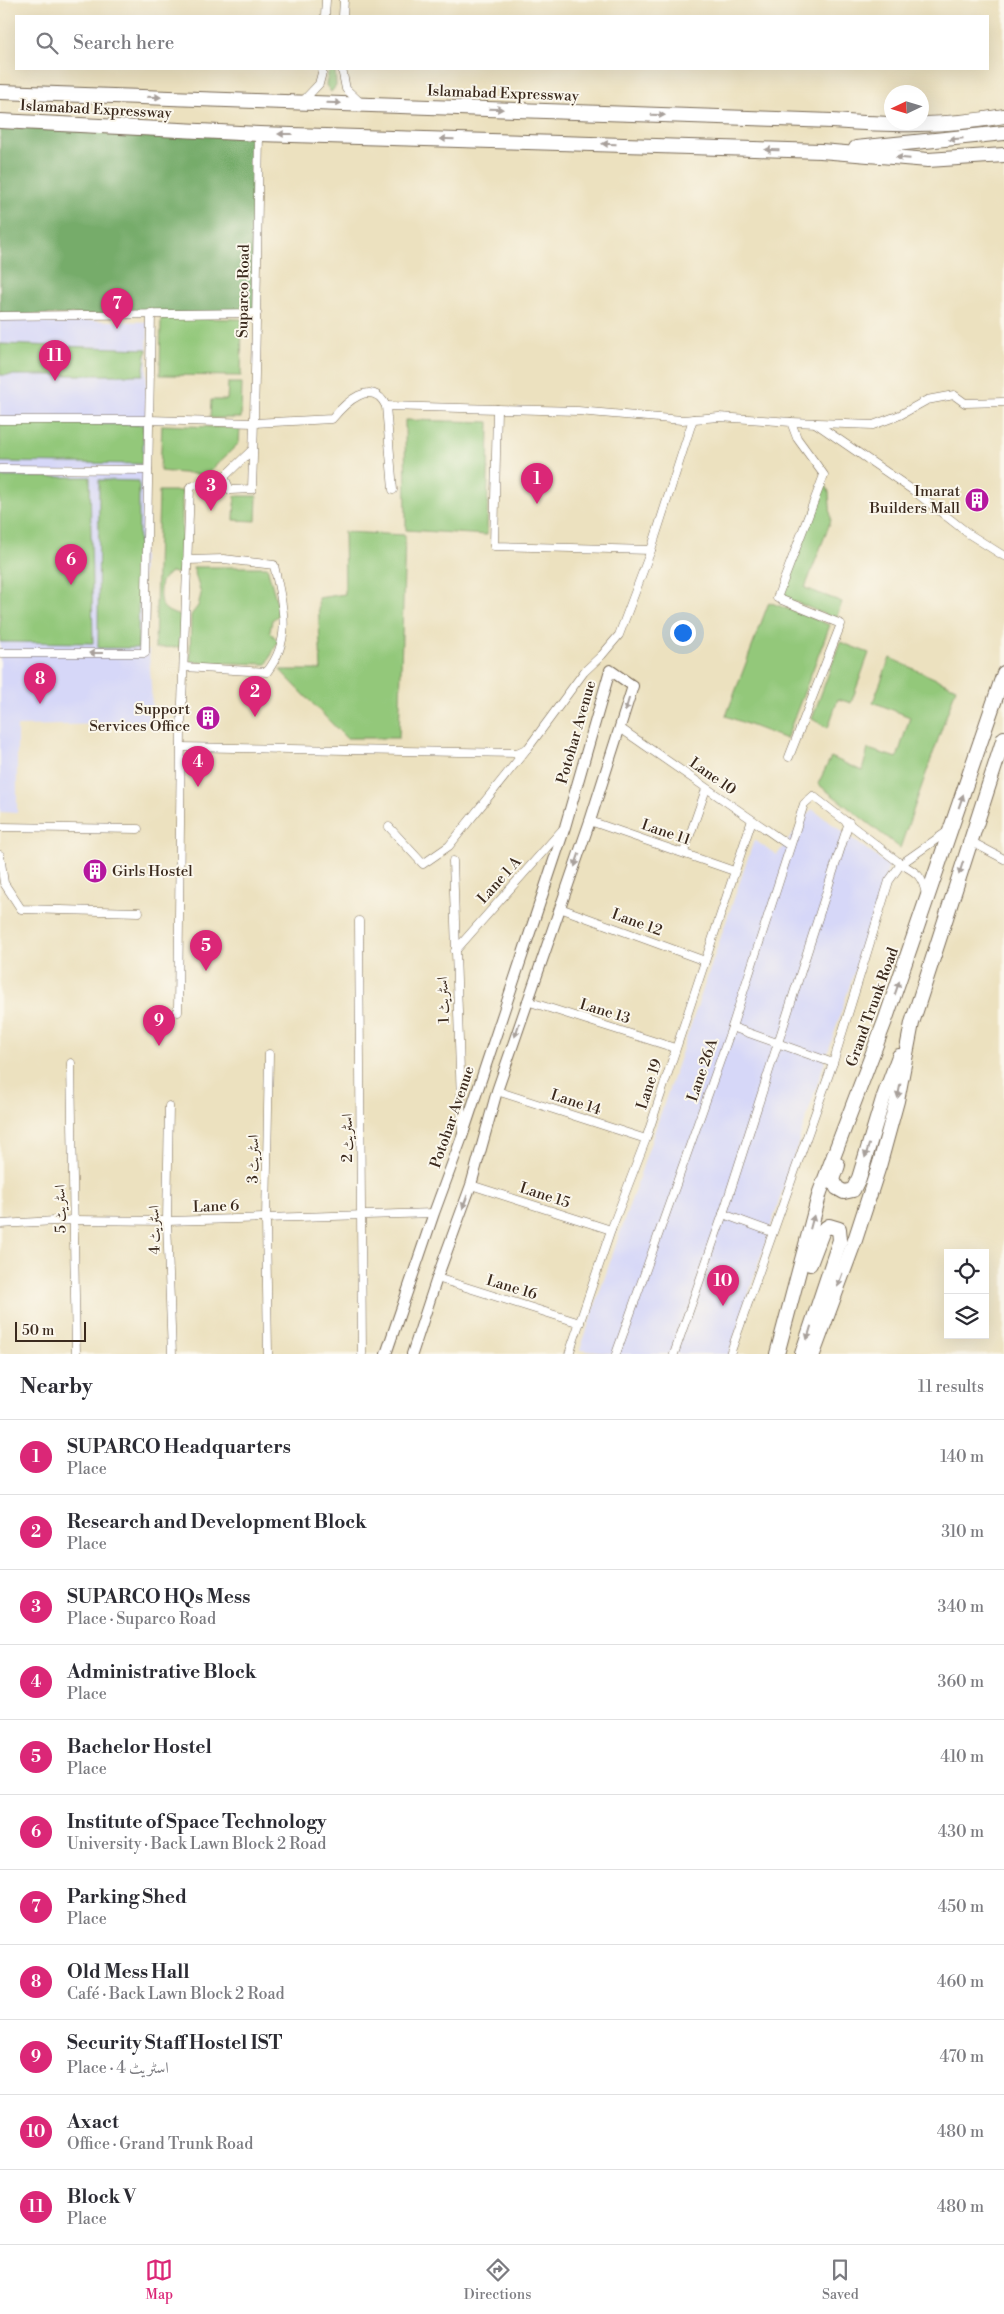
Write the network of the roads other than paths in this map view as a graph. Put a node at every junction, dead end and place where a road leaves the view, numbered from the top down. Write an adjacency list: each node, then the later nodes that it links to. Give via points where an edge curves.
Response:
1 (326, 0): 3 (street)
2 (344, 0): 4 (street)
3 (325, 15)
4 (343, 15)
5 (323, 70): 8 (street, via 320,84)
6 (342, 70): 9 (street, via 346,89)
7 (0, 92): 8 (highway, Islamabad Expressway, one-way to 8)
8 (302, 102): 9 (highway, Islamabad Expressway, one-way to 9)
9 (362, 104): 10 (highway, Islamabad Expressway, one-way to 10, via 886,124 945,125)
10 (1004, 116)
11 (0, 121): 13 (highway, Islamabad Expressway)
12 (1004, 133): 14 (highway, one-way to 14)
13 (259, 134): 14 (highway, Islamabad Expressway, one-way to 13); 17 (street, Suparco Road)
14 (820, 151): 15 (highway, one-way to 14, via 928,160)
15 (1004, 154)
16 (151, 313): 17 (street); 18 (street); 24 (street)
17 (257, 313): 26 (street, Suparco Road)
18 (0, 316)
19 (1004, 402): 27 (street, via 965,403 954,395 927,400 873,425)
20 (386, 406): 21 (street); 26 (street, via 382,398 374,394 360,394 332,419); 32 (street)
21 (497, 409): 22 (street); 33 (street, via 494,546)
22 (693, 419): 25 (street, via 719,416); 33 (street)
23 (0, 420): 24 (street)
24 (149, 420): 26 (street); 30 (street)
25 (791, 422): 27 (street); 43 (street, via 797,438 824,475 777,598 841,624)
26 (254, 423): 28 (street, Suparco Road)
27 (815, 423): 34 (street)
28 (253, 449): 31 (street); 31 (street, Suparco Road, via 252,489 230,490)
29 (0, 469): 30 (street)
30 (148, 470): 36 (street, one-way to 36, via 144,653)
31 (224, 477): 35 (street, via 190,487)
32 (393, 490)
33 (650, 550): 42 (street, via 619,635 584,672)
34 (1004, 556)
35 (187, 560): 37 (street); 37 (street, via 224,559 274,565 286,624 278,658 267,672)
36 (0, 653)
37 (184, 667): 41 (street)
38 (1004, 673): 52 (highway, Grand Trunk Road, one-way to 38)
39 (620, 728): 44 (street, Lane 10); 46 (street, Potohar Avenue); 50 (street, Potohar Avenue, one-way to 39, via 610,670 633,686)
40 (1004, 738): 53 (highway)
41 (181, 747): 42 (street, via 517,753); 68 (street)
42 (528, 748): 49 (street, via 449,846 423,864)
43 (789, 757)
44 (706, 789): 45 (street, Lane 10); 55 (street)
45 (752, 820): 54 (street, Lane 10); 60 (street, Lane 19)
46 (590, 821): 55 (street, Lane 11); 62 (street, Potohar Avenue, one-way to 62)
47 (848, 822): 54 (street, Lane 26A, via 813,796 804,804); 59 (street); 72 (street)
48 (0, 827): 51 (street)
49 (389, 827)
50 (565, 828): 65 (street, Lane 1 A); 79 (street, Potohar Avenue)
51 (138, 829)
52 (952, 829): 59 (street); 61 (highway, Grand Trunk Road)
53 (970, 841): 57 (street); 70 (highway, one-way to 70)
54 (790, 846): 71 (street, Lane 26A)
55 (684, 852): 60 (street, Lane 11)
56 (0, 856): 63 (street, via 4,883 21,909)
57 (1004, 859)
58 (453, 861): 65 (street, اسٹریٹ 1)
59 (901, 864): 61 (street, via 914,870 922,879); 76 (street, via 889,881)
60 (734, 871): 66 (street, Lane 19)
61 (927, 902): 69 (highway, Grand Trunk Road, one-way to 61)
62 (560, 908): 66 (street, Lane 12); 67 (street, Potohar Avenue)
63 (138, 912)
64 (359, 921): 84 (street, اسٹریٹ 2)
65 (455, 950): 79 (street, اسٹریٹ 1)
66 (705, 961): 73 (street, Lane 19)
67 (527, 1001): 73 (street, Lane 13); 77 (street, Potohar Avenue, one-way to 77)
68 (178, 1012)
69 (885, 1021): 70 (highway, one-way to 69, via 883,1099 859,1178 853,1190 844,1192 833,1180 873,1068); 103 (highway, Grand Trunk Road, one-way to 69, via 820,1192)
70 (912, 1023): 105 (highway, one-way to 105, via 897,1101 880,1163)
71 (732, 1027): 72 (street); 100 (street, Lane 26A)
72 (778, 1042): 76 (street); 83 (street)
73 (675, 1048): 80 (street, Lane 19)
74 (269, 1054): 85 (street, اسٹریٹ 3)
75 (71, 1063): 86 (street, اسٹریٹ 5)
76 (832, 1063): 90 (street)
77 (497, 1091): 80 (street, Lane 14); 81 (street, Potohar Avenue)
78 (169, 1106): 87 (street, اسٹریٹ 4)
79 (462, 1137): 82 (street, Potohar Avenue)
80 (646, 1139): 89 (street, Lane 19)
81 (471, 1185): 89 (street, Lane 15); 91 (street, Potohar Avenue, one-way to 91)
82 (434, 1213): 84 (street, Lane 6); 97 (street, Potohar Avenue)
83 (723, 1214): 90 (street); 101 (street)
84 (362, 1215): 85 (street, Lane 6); 96 (street, اسٹریٹ 2)
85 (266, 1219): 87 (street, Lane 6); 95 (street, اسٹریٹ 3)
86 (74, 1220): 87 (street, Lane 6); 88 (street, Lane 6); 93 (street, اسٹریٹ 5)
87 (167, 1222): 94 (street, اسٹریٹ 4)
88 (0, 1224)
89 (611, 1230): 92 (street, Lane 19)
90 (772, 1232): 102 (street)
91 (436, 1278): 92 (street, Lane 16); 98 (street, Potohar Avenue)
92 (580, 1323): 99 (street, Lane 19)
93 (76, 1354)
94 (172, 1354)
95 (268, 1354)
96 (362, 1354)
97 (386, 1354)
98 (412, 1354)
99 (569, 1354)
100 (616, 1354)
101 (674, 1354)
102 (730, 1354)
103 (777, 1354): 104 (highway, one-way to 104, via 794,1321 816,1243 829,1226 839,1229 840,1240)
104 (802, 1354)
105 (813, 1354)

